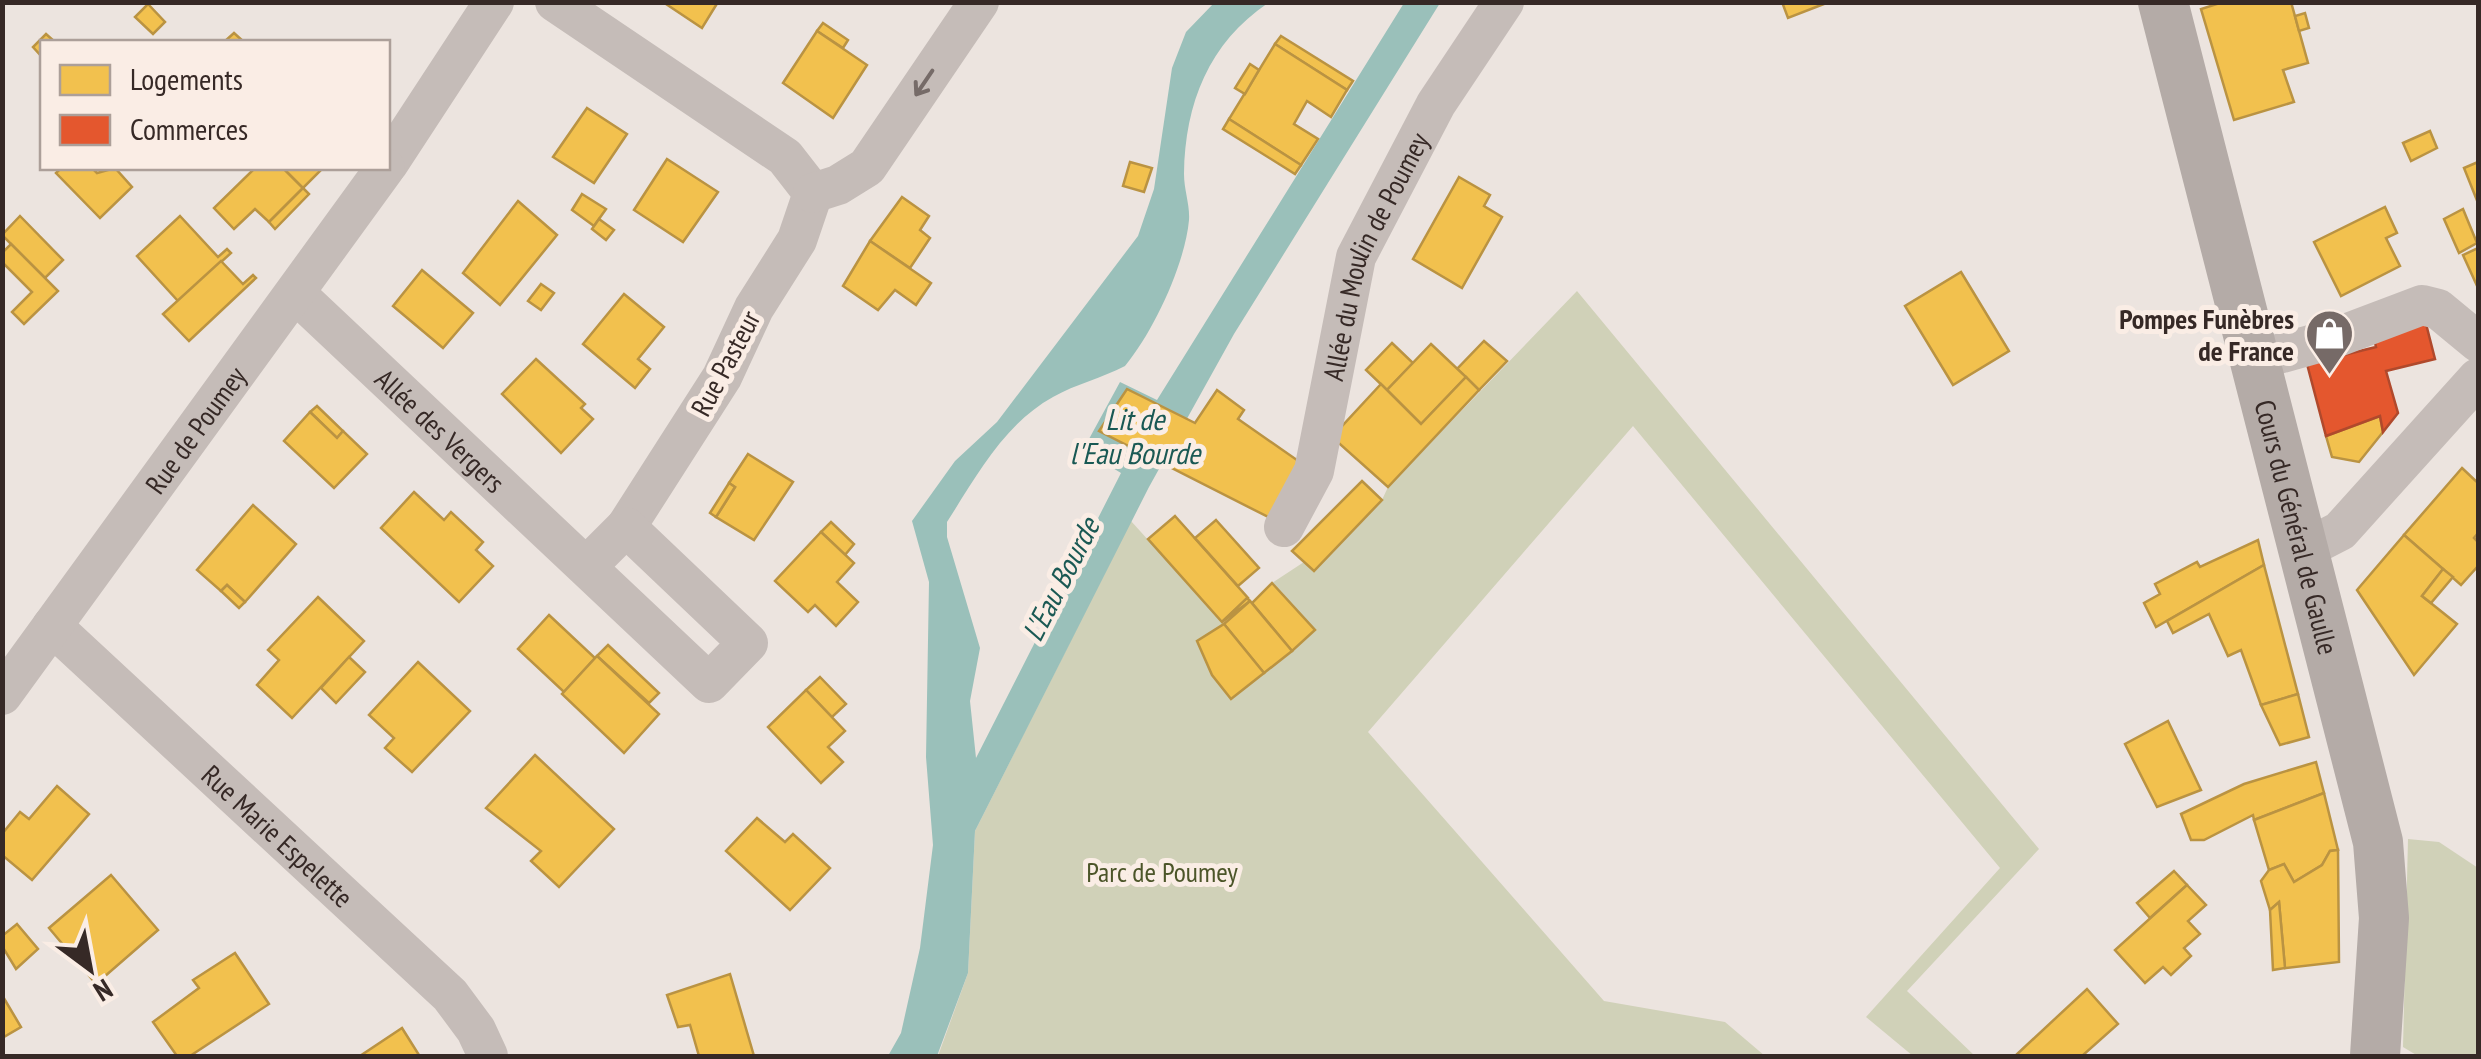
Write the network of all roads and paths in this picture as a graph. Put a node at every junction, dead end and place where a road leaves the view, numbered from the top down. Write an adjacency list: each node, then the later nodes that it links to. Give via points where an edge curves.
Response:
1 (494, 2): 6 (street, Rue de Poumey)
2 (555, 2): 8 (street, via 786,158)
3 (979, 2): 8 (street, one-way to 8, via 867,166)
4 (1504, 2): 14 (street, Allée du Moulin de Poumey, via 1436,104 1356,257 1314,471)
5 (2163, 2): 11 (main road, Cours du Général de Gaulle)
6 (390, 160)
7 (383, 170): 9 (street, Rue de Poumey)
8 (812, 193): 13 (street, Rue Pasteur, via 797,240 754,308 722,378)
9 (295, 294): 16 (street, Allée des Vergers); 17 (street, Rue de Poumey)
10 (2478, 342): 11 (street, via 2422,304 2332,340)
11 (2256, 360): 15 (main road, Cours du Général de Gaulle)
12 (2478, 378): 15 (street, via 2340,531)
13 (626, 526): 16 (street); 16 (street, Allée des Vergers, via 748,643 710,684)
14 (1284, 527)
15 (2305, 549): 20 (main road, Cours du Général de Gaulle, via 2378,842 2384,918)
16 (586, 566)
17 (52, 626): 18 (street, Rue de Poumey); 19 (street, Rue Marie Espelette, via 450,996)
18 (2, 694)
19 (488, 1056)
20 (2374, 1056)

